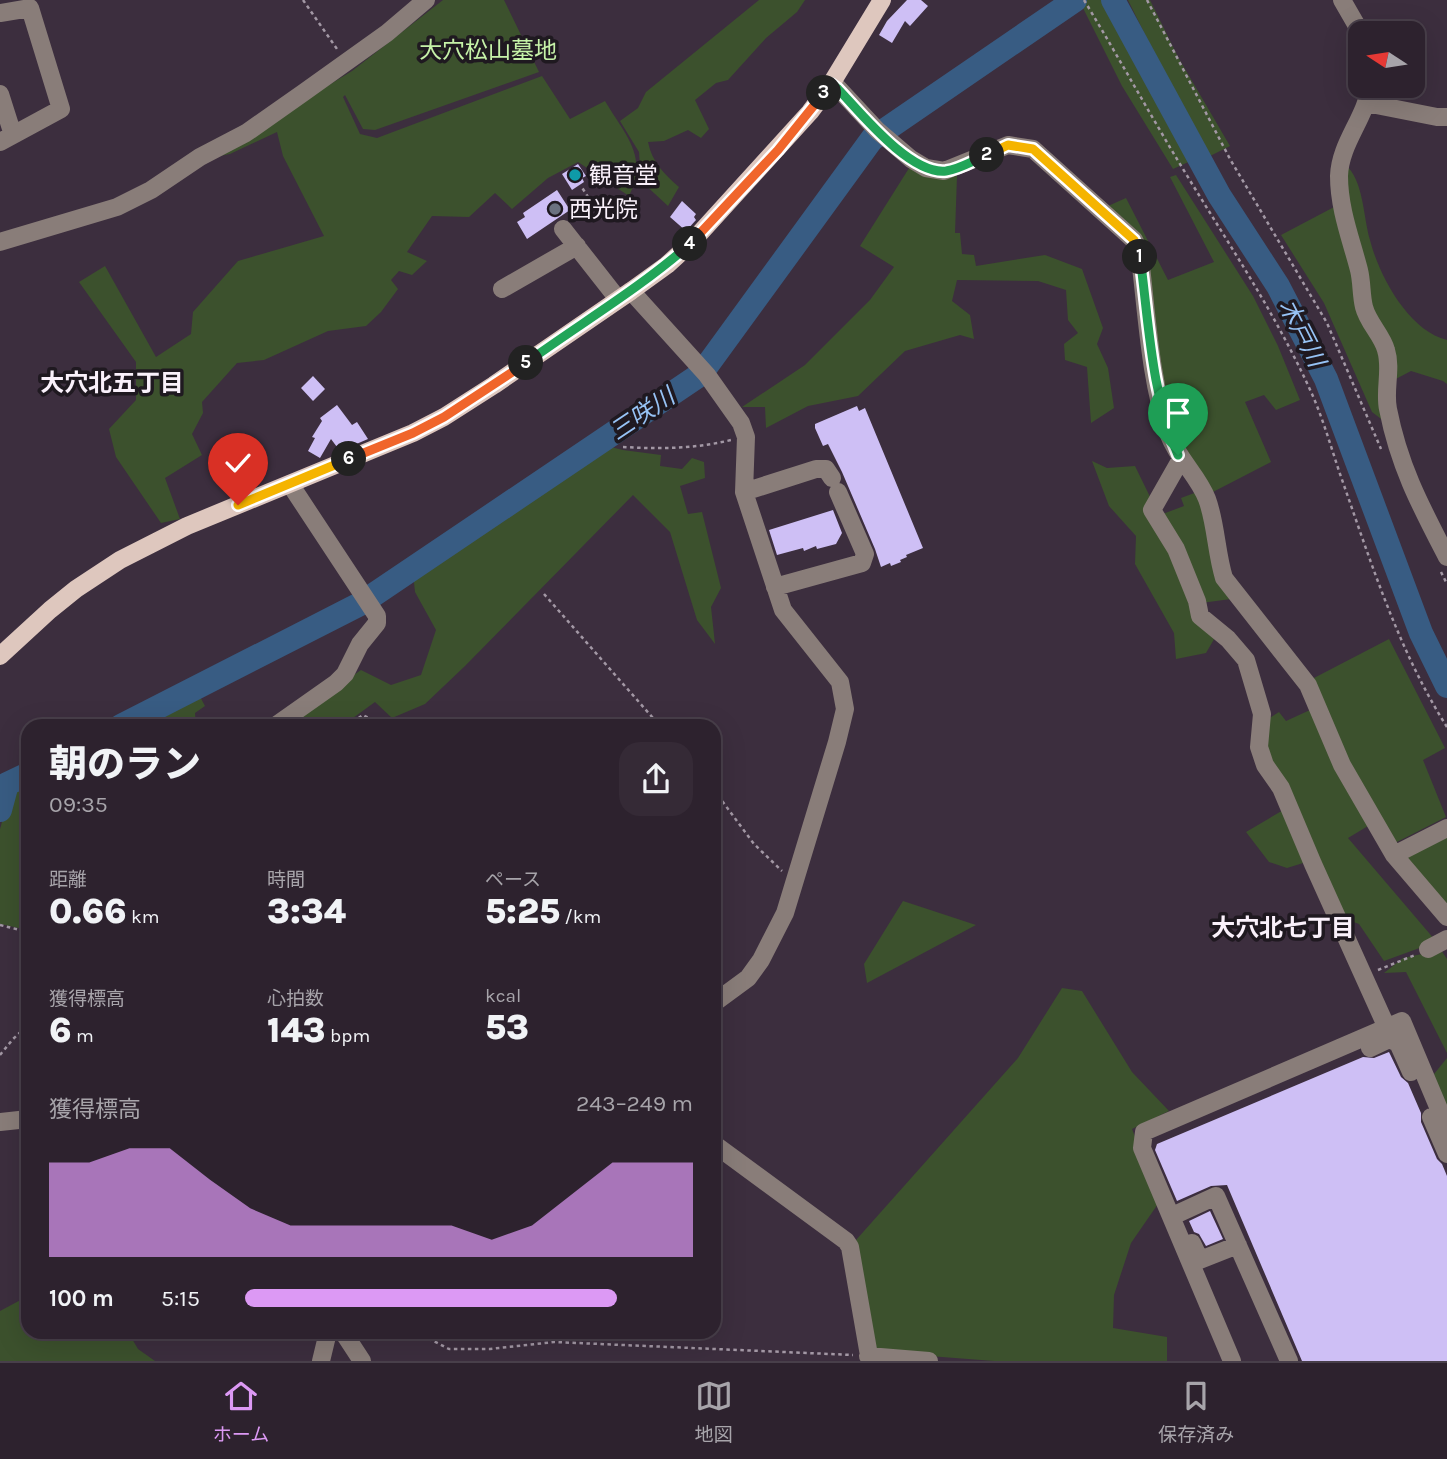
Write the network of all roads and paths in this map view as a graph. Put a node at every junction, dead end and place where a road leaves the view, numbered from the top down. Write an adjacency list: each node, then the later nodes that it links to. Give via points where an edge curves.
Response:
1 (303, 0): 9 (path)
2 (426, 0): 9 (street)
3 (882, 0): 10 (main road)
4 (1084, 0): 35 (path, via 1282,331 1313,397 1410,659)
5 (1147, 0): 24 (path, via 1230,159 1327,323)
6 (1342, 0): 8 (street)
7 (0, 13): 15 (street, via 30,8 61,109)
8 (1354, 21)
9 (347, 63): 18 (street, via 246,133 151,190 117,207)
10 (831, 84): 21 (main road, via 778,150 690,244 667,265); 25 (street, via 881,133 926,168 944,171 1008,145 1033,149 1134,240 1158,396)
11 (0, 94): 15 (street)
12 (1366, 98): 28 (street, via 1341,158 1342,208 1360,274 1364,309 1386,348 1387,405 1396,444)
13 (1380, 98): 14 (street)
14 (1447, 117)
15 (6, 138)
16 (582, 186): 17 (path, via 590,200)
17 (567, 223): 19 (street)
18 (0, 242)
19 (577, 246): 20 (street); 21 (street)
20 (502, 289)
21 (623, 292): 22 (street, via 707,375); 26 (main road, via 444,417)
22 (746, 437): 23 (path, via 668,450); 27 (street)
23 (623, 447)
24 (1384, 457)
25 (1181, 459): 38 (street, via 1207,500 1224,578 1308,685 1342,765); 45 (street, via 1152,510 1176,548 1200,615 1245,660 1262,715 1258,747 1265,765 1281,788)
26 (290, 484): 32 (main road, via 187,526 101,572); 33 (street, via 377,616 377,623 345,674)
27 (744, 492): 30 (street); 30 (street, via 825,469 865,554 862,563)
28 (1441, 560): 29 (path)
29 (1447, 584)
30 (775, 587): 39 (street, via 792,624 841,682 845,709)
31 (544, 594): 34 (path)
32 (0, 656)
33 (285, 719)
34 (654, 719)
35 (1447, 727)
36 (721, 799): 39 (path, via 754,844)
37 (1447, 828): 38 (street)
38 (1394, 855): 40 (street)
39 (793, 882): 46 (street, via 785,913 761,960 748,978)
40 (1447, 916)
41 (0, 925): 42 (path)
42 (21, 930)
43 (1447, 939): 44 (street)
44 (1428, 949): 45 (path)
45 (1371, 972): 47 (street)
46 (721, 998)
47 (1387, 1028): 52 (street, via 1402,1021); 64 (street, via 1144,1132 1142,1148)
48 (21, 1032): 49 (path)
49 (0, 1055)
50 (21, 1120): 51 (street)
51 (0, 1122)
52 (1447, 1128)
53 (721, 1149): 60 (street, via 846,1241)
54 (1447, 1154): 55 (street, via 1398,1043 1389,1039 1153,1142 1150,1148)
55 (1179, 1213): 56 (street, via 1200,1260); 56 (street, via 1216,1196)
56 (1238, 1245): 65 (street)
57 (326, 1339): 61 (street)
58 (348, 1339): 62 (street)
59 (430, 1339): 60 (path, via 449,1349 554,1342)
60 (869, 1358): 63 (street)
61 (321, 1361)
62 (362, 1361)
63 (929, 1361)
64 (1232, 1361)
65 (1289, 1361)

